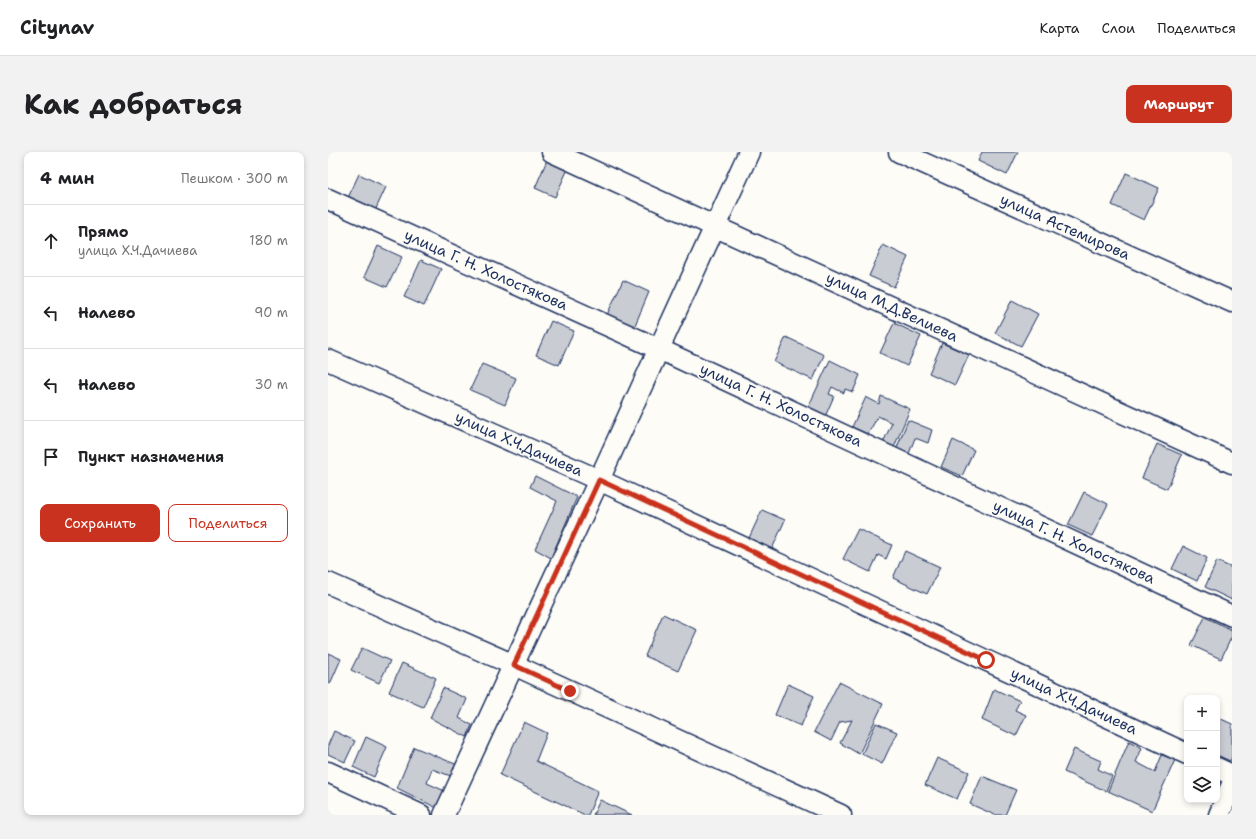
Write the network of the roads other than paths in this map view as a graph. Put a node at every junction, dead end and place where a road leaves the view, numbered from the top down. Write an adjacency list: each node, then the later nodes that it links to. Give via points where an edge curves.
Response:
1 (552, 152): 5 (street, улица М.Д.Велиева)
2 (749, 152): 5 (street)
3 (899, 152): 6 (street, улица Астемирова)
4 (328, 199): 7 (street, улица Г. Н. Холостякова)
5 (715, 226): 7 (street); 9 (street, улица М.Д.Велиева)
6 (1232, 302)
7 (659, 349): 10 (street); 12 (street, улица Г. Н. Холостякова)
8 (328, 360): 10 (street, улица Х.Ч.Дачиева)
9 (1232, 463)
10 (599, 480): 13 (street); 14 (street, улица Х.Ч.Дачиева)
11 (328, 583): 13 (street)
12 (1232, 616)
13 (514, 665): 20 (street); 21 (street)
14 (1184, 753)
15 (1220, 769): 17 (street)
16 (328, 772): 19 (street)
17 (1232, 775)
18 (1232, 784): 22 (street)
19 (421, 815)
20 (444, 815)
21 (841, 815)
22 (1219, 815)

